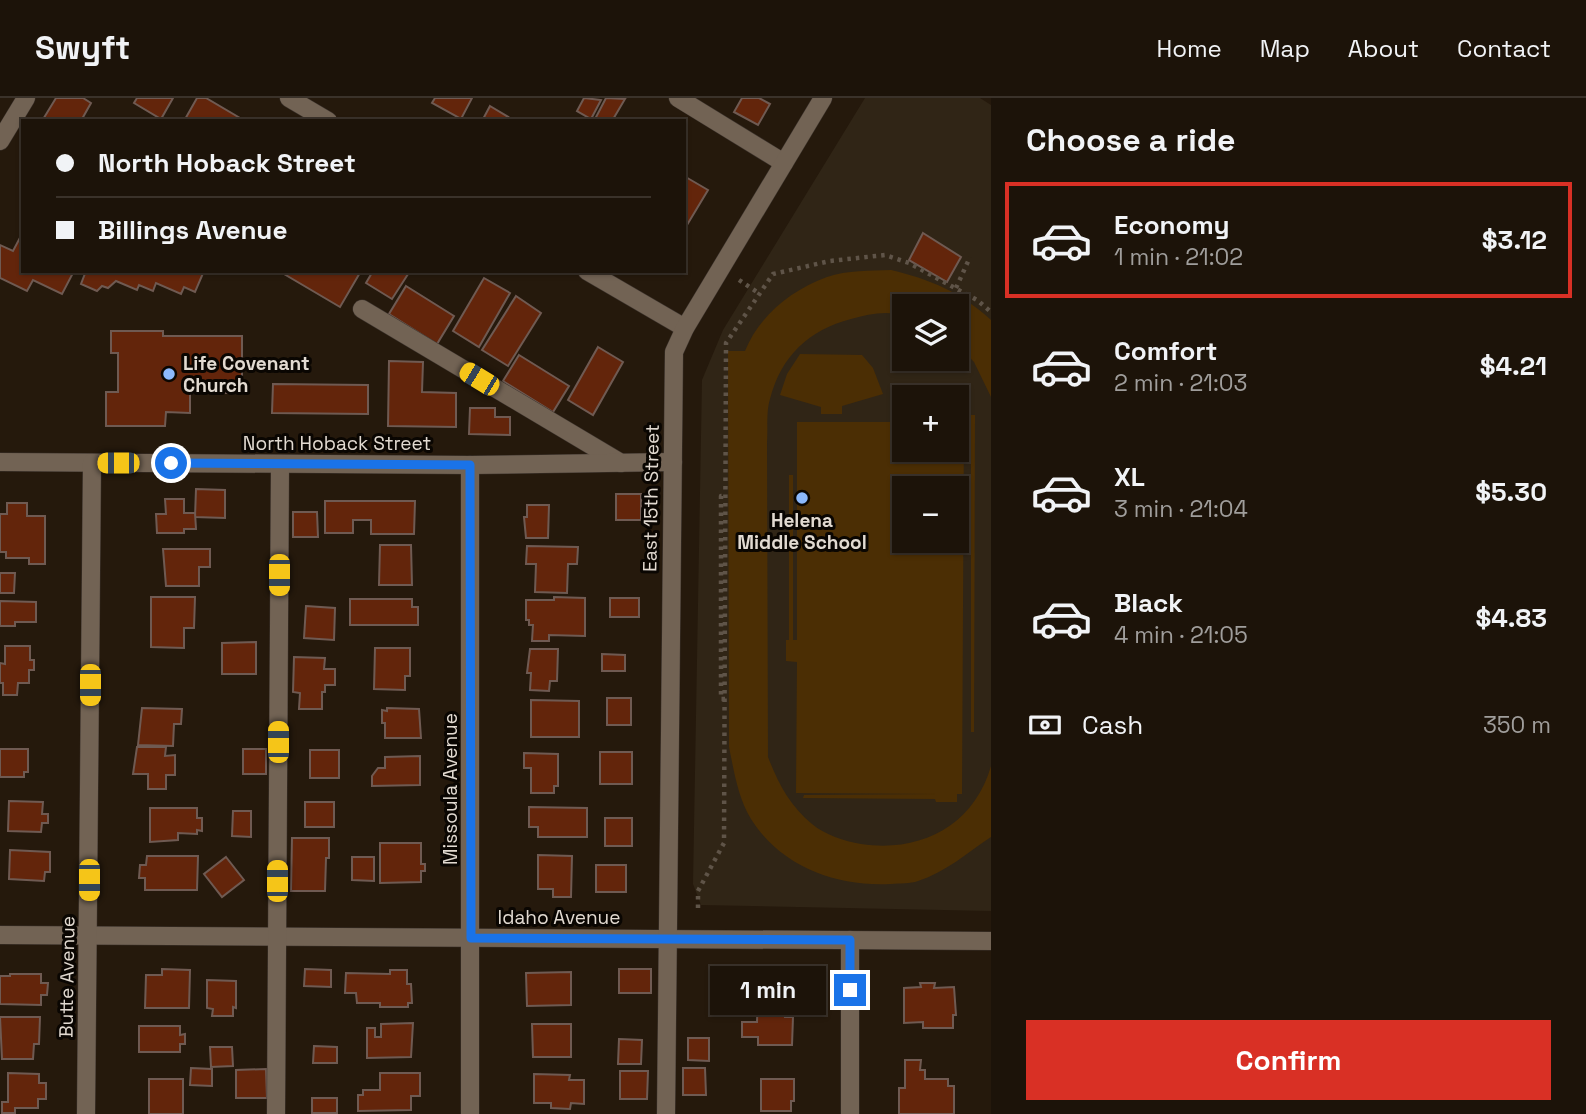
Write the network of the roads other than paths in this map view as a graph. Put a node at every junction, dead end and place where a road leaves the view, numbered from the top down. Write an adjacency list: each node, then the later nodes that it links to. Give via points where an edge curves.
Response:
1 (26, 98): 6 (street)
2 (289, 98): 5 (street)
3 (678, 98): 7 (street)
4 (823, 98): 7 (street, East 15th Street)
5 (325, 119)
6 (0, 141)
7 (784, 163): 10 (street, East 15th Street)
8 (590, 273): 10 (street)
9 (362, 309): 14 (street)
10 (685, 328): 12 (street, East 15th Street, via 674,352)
11 (0, 462): 13 (street, North Hoback Street)
12 (673, 462): 14 (street, North Hoback Street); 21 (street, East 15th Street)
13 (92, 463): 15 (street, North Hoback Street); 18 (street, Butte Avenue)
14 (621, 463): 16 (street, North Hoback Street)
15 (280, 464): 16 (street, North Hoback Street); 19 (street)
16 (470, 465): 20 (street, Missoula Avenue)
17 (0, 935): 18 (street, Idaho Avenue)
18 (89, 935): 19 (street, Idaho Avenue); 24 (street, Butte Avenue)
19 (276, 936): 20 (street, Idaho Avenue); 25 (street)
20 (471, 938): 21 (street, Idaho Avenue); 26 (street, Missoula Avenue)
21 (667, 939): 22 (street, Idaho Avenue); 27 (street, East 15th Street)
22 (850, 940): 23 (street, Idaho Avenue); 28 (street)
23 (991, 941)
24 (86, 1114)
25 (276, 1114)
26 (470, 1114)
27 (666, 1114)
28 (850, 1114)

